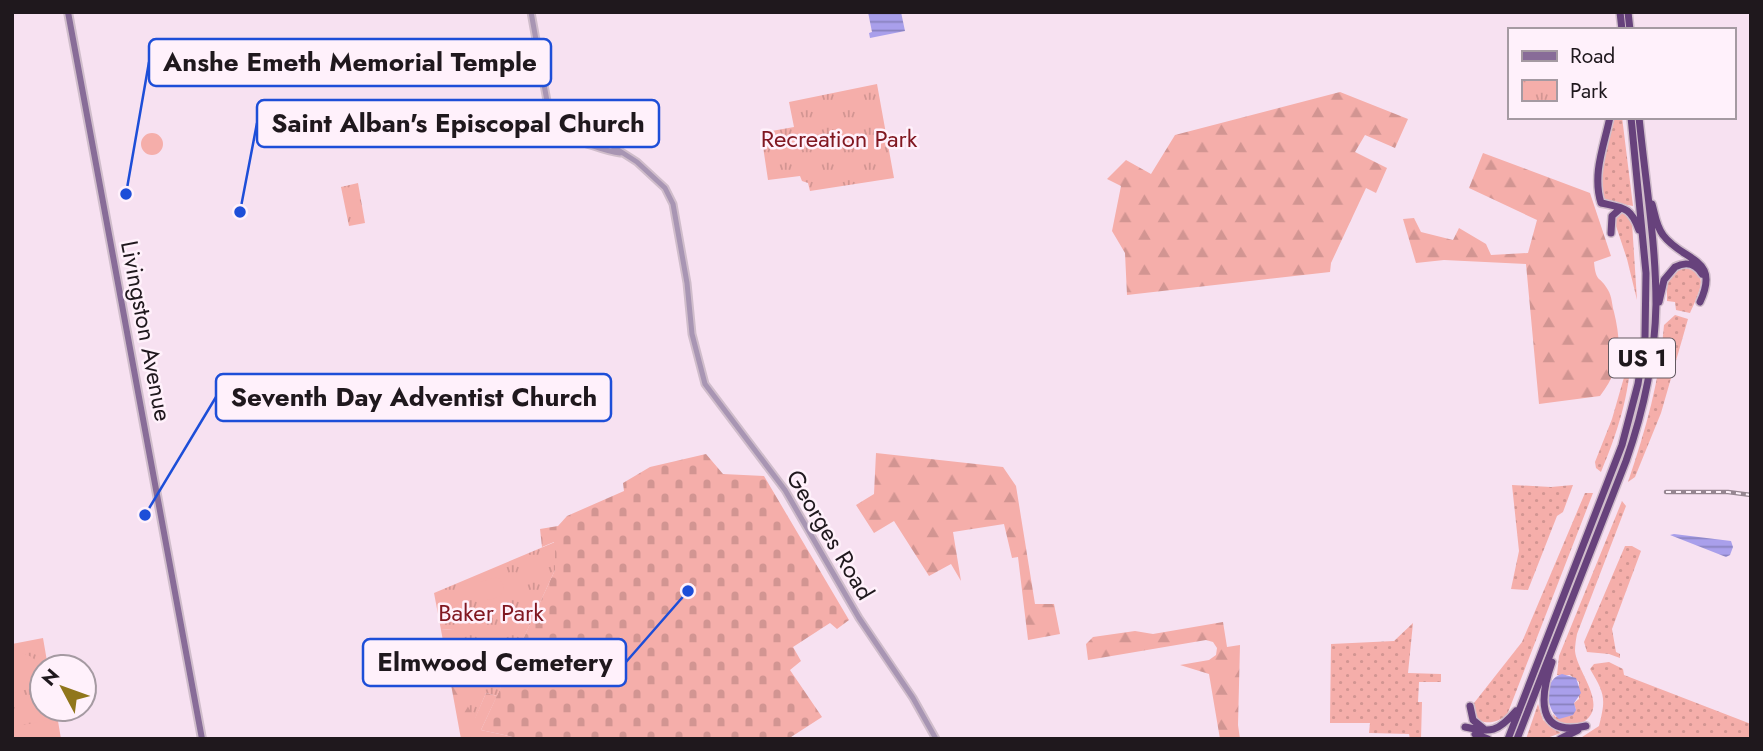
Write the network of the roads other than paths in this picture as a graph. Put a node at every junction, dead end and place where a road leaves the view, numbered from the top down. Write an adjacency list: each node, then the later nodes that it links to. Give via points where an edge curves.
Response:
1 (68, 12): 20 (main road, Livingston Avenue)
2 (531, 12): 6 (street, Georges Road, via 554,140)
3 (1609, 119): 9 (highway)
4 (1631, 119): 13 (highway, US 1)
5 (1639, 119): 8 (highway, US 1)
6 (569, 138): 7 (street, Georges Road); 7 (street, Georges Road, via 585,136)
7 (620, 153): 21 (street, Georges Road, via 656,177 674,204 692,334 705,384 785,490)
8 (1645, 176): 14 (highway, US 1); 14 (highway, via 1661,232 1702,265 1708,280 1700,302 1704,282 1700,271 1690,264 1675,267 1664,280)
9 (1597, 190): 10 (highway); 11 (highway, via 1601,203)
10 (1590, 201)
11 (1621, 208): 12 (highway, via 1612,216); 13 (highway, via 1633,215)
12 (1611, 233)
13 (1643, 241): 16 (highway, US 1, via 1643,352 1631,415)
14 (1655, 320): 15 (highway, US 1, via 1645,400)
15 (1568, 610): 24 (highway, US 1); 25 (highway, via 1542,702 1557,725 1571,729 1586,726)
16 (1525, 695): 19 (highway, via 1507,721); 23 (highway, US 1)
17 (1470, 706): 19 (highway, via 1476,725)
18 (1464, 729): 19 (highway)
19 (1488, 735): 22 (highway)
20 (202, 739)
21 (936, 739)
22 (1472, 739)
23 (1508, 739)
24 (1517, 739)
25 (1560, 739)

